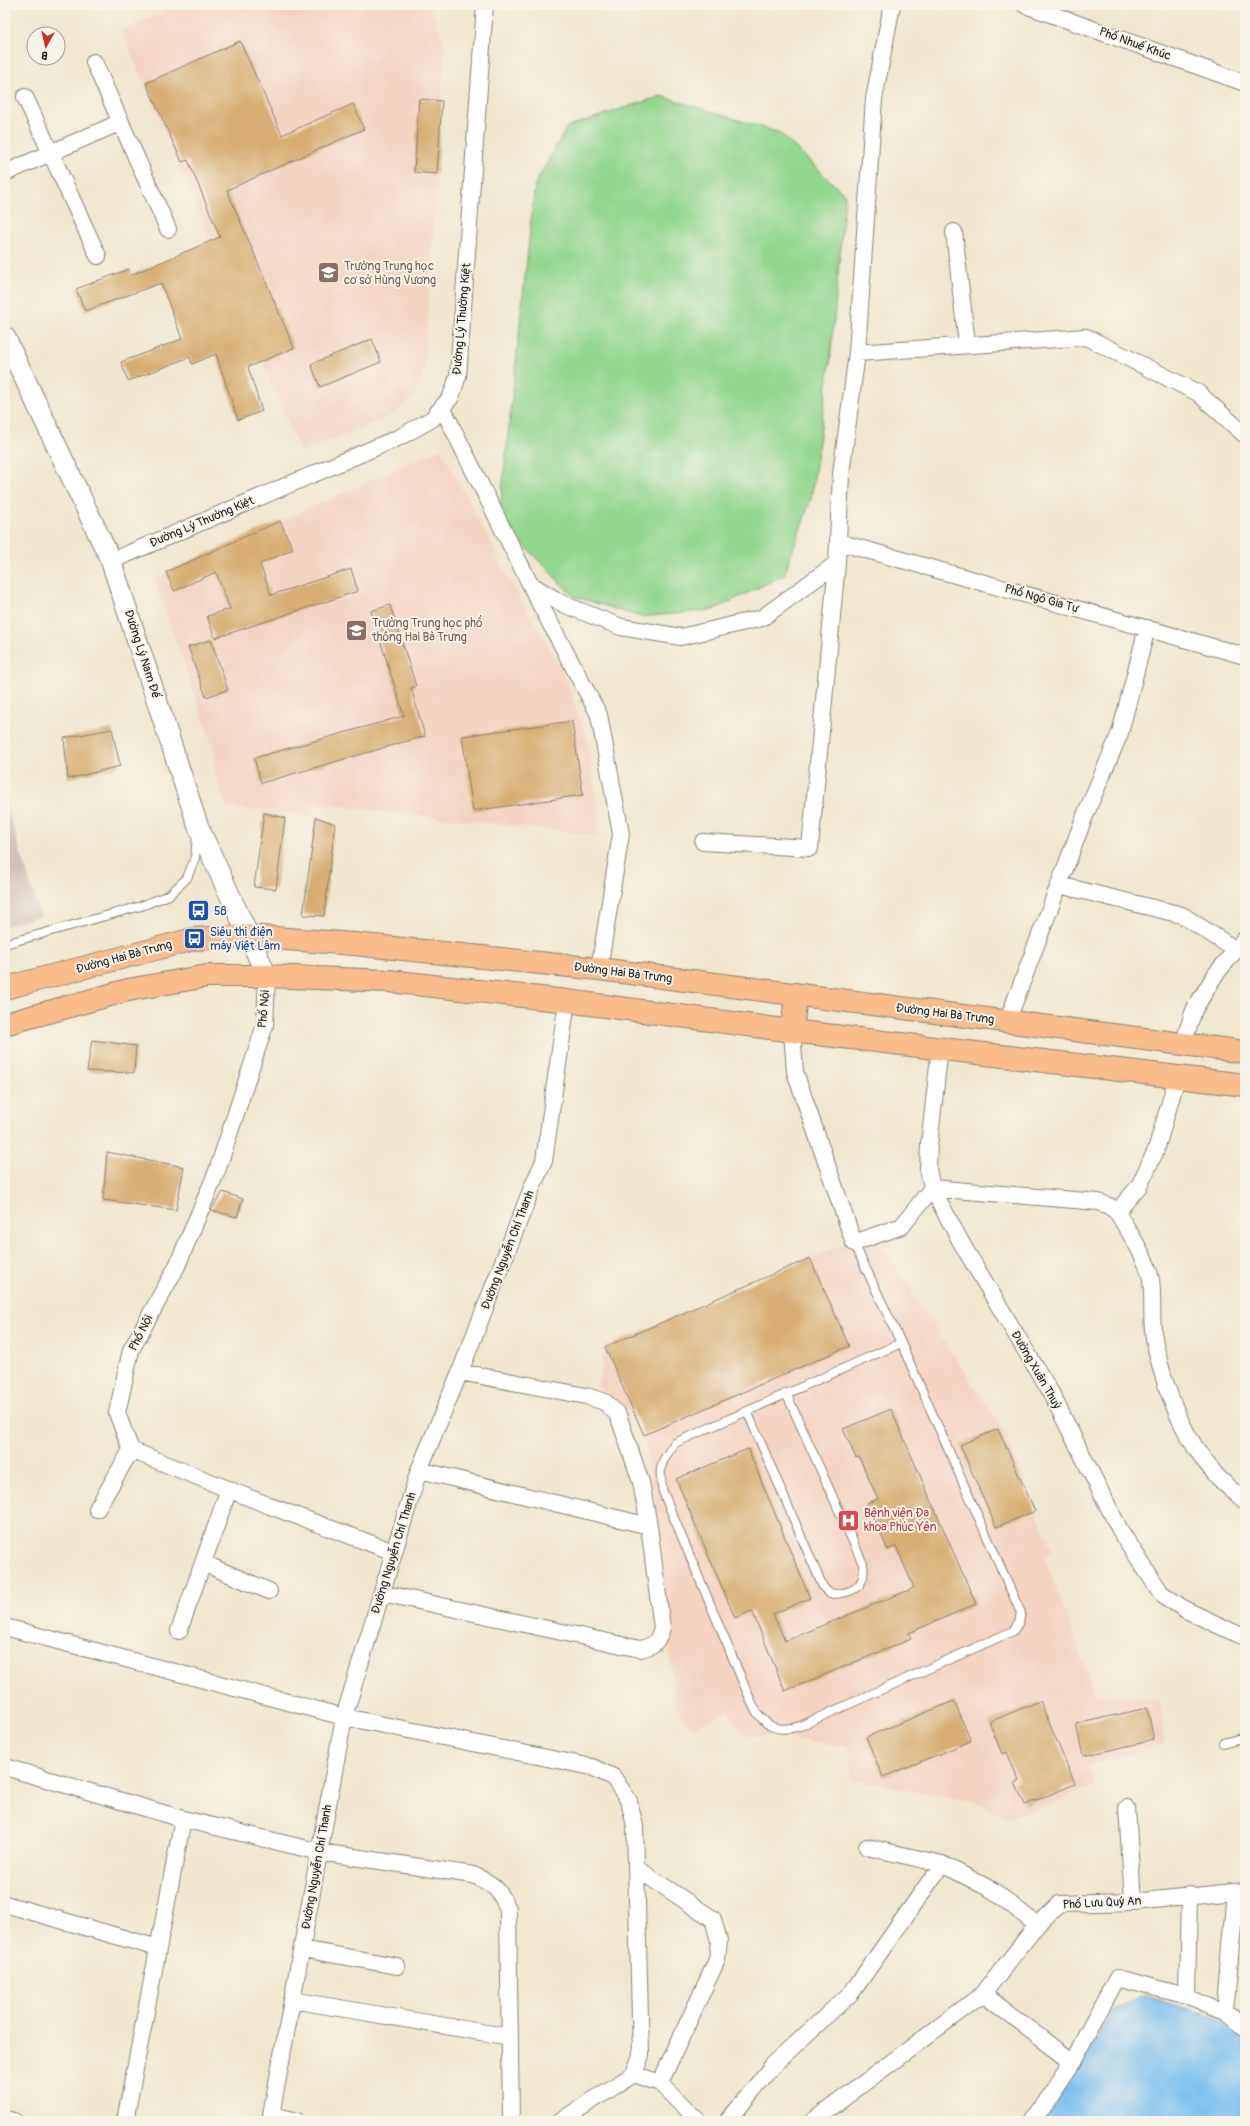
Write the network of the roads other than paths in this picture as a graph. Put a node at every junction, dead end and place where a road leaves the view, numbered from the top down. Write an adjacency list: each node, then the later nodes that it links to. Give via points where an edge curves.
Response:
1 (486, 5): 16 (street, Đường Lý Thường Kiệt, via 458,376 451,398)
2 (892, 5): 15 (street, via 874,99)
3 (1025, 5): 5 (street, Phố Nhuế Khúc)
4 (94, 62): 7 (street)
5 (1245, 83)
6 (25, 97): 8 (street)
7 (121, 122): 8 (street); 10 (street)
8 (51, 153): 9 (street); 12 (street)
9 (5, 173)
10 (168, 229)
11 (954, 232): 14 (street)
12 (98, 256)
13 (5, 337): 19 (street, Đường Lý Nam Đế)
14 (967, 344): 15 (street); 17 (street, via 1086,337 1198,393)
15 (857, 354): 18 (street, via 841,474)
16 (442, 407): 19 (street, Đường Lý Thường Kiệt, via 432,419 400,437); 21 (street)
17 (1245, 435)
18 (838, 542): 20 (street); 22 (street, Phố Ngô Gia Tự)
19 (111, 561): 24 (street, Đường Lý Nam Đế)
20 (837, 564): 21 (street, via 762,618 681,637 620,627 563,604); 25 (street, via 810,848)
21 (530, 584): 30 (street, via 599,715 621,834)
22 (1147, 628): 23 (street, Phố Ngô Gia Tự); 26 (street, via 1120,733)
23 (1245, 656)
24 (198, 826): 27 (street, Đường Lý Nam Đế); 28 (lane, via 195,858 187,878 169,895 141,906)
25 (703, 842)
26 (1059, 885): 29 (street, via 1182,915); 35 (street)
27 (248, 936): 30 (highway, Đường Hai Bà Trưng); 31 (street, Đường Lý Nam Đế); 32 (highway, Đường Hai Bà Trưng, via 194,939)
28 (5, 944)
29 (1241, 945): 38 (street, via 1215,975 1194,1010)
30 (599, 969): 33 (highway, Đường Hai Bà Trưng)
31 (267, 976): 34 (highway, via 389,981); 36 (highway, via 192,978 128,990); 50 (street, Phố Nội, via 265,1025 217,1171 177,1266 131,1350 117,1413)
32 (5, 988)
33 (796, 994): 35 (highway, Đường Hai Bà Trưng); 37 (highway)
34 (567, 1001): 37 (highway); 47 (street, Đường Nguyễn Chí Thanh, via 544,1161)
35 (1007, 1022): 38 (highway, Đường Hai Bà Trưng)
36 (5, 1024)
37 (792, 1031): 39 (highway); 45 (street, via 795,1072)
38 (1183, 1044): 40 (highway, Đường Hai Bà Trưng)
39 (940, 1048): 41 (highway); 43 (street, Đường Xuân Thuỷ, via 929,1145 928,1169)
40 (1245, 1052)
41 (1177, 1078): 42 (highway); 44 (street, via 1156,1150 1139,1186)
42 (1245, 1085)
43 (932, 1188): 44 (street, via 1098,1202); 45 (street, via 902,1226); 62 (street, Đường Xuân Thuỷ, via 962,1244 1051,1393 1121,1532 1161,1593 1184,1609)
44 (1118, 1212): 53 (street, via 1151,1278 1154,1343 1177,1413 1195,1448 1216,1476)
45 (854, 1243): 46 (lane)
46 (901, 1343): 48 (lane); 49 (lane, via 1021,1612 1019,1622 1013,1631 786,1730 772,1727 761,1719 753,1706 663,1492 660,1474 663,1459 675,1442)
47 (460, 1372): 51 (street, Đường Nguyễn Chí Thanh); 55 (street, via 586,1396 605,1402 618,1415 641,1482)
48 (786, 1393): 49 (lane); 49 (lane, via 863,1564 865,1576 852,1590 842,1594 830,1594 823,1587)
49 (747, 1411)
50 (131, 1450): 52 (street); 54 (street)
51 (419, 1470): 55 (street); 56 (street, Đường Nguyễn Chí Thanh)
52 (229, 1489): 56 (street); 57 (street)
53 (1245, 1501)
54 (97, 1509)
55 (649, 1526): 59 (street, via 662,1628 658,1641 652,1647 640,1649)
56 (394, 1552): 59 (street, Đường Nguyễn Chí Thanh)
57 (203, 1563): 58 (street); 61 (street)
58 (269, 1591)
59 (382, 1593): 63 (street, Đường Nguyễn Chí Thanh)
60 (5, 1627): 63 (street)
61 (179, 1631)
62 (1245, 1636)
63 (344, 1717): 70 (street, Đường Nguyễn Chí Thanh); 72 (street, via 592,1767 613,1777 629,1801 635,1826)
64 (1245, 1737): 65 (lane)
65 (1223, 1743)
66 (5, 1767): 68 (street)
67 (1127, 1808): 75 (street)
68 (183, 1819): 70 (street); 78 (street)
69 (867, 1848): 71 (street)
70 (320, 1852): 79 (street, Đường Nguyễn Chí Thanh); 86 (street, via 473,1876 492,1883 503,1896 508,1909)
71 (942, 1864): 77 (street, via 994,1891); 98 (street, via 852,1992 773,2065)
72 (636, 1868): 88 (street, via 641,2056); 89 (street, via 714,1919 719,1941 717,1960)
73 (1241, 1891): 74 (street, Phố Lưu Quý An); 84 (street)
74 (1189, 1895): 75 (street, Phố Lưu Quý An); 82 (street)
75 (1133, 1902): 77 (street, Phố Lưu Quý An, via 1059,1904)
76 (5, 1904): 78 (street)
77 (1037, 1925): 81 (street, Phố Lưu Quý An)
78 (158, 1948): 93 (street)
79 (302, 1949): 80 (street); 83 (street, Đường Nguyễn Chí Thanh)
80 (397, 1966)
81 (984, 1994): 87 (street); 99 (street, Phố Lưu Quý An)
82 (1187, 1996): 84 (street); 87 (street, via 1117,1978)
83 (292, 2000): 86 (street); 90 (street, Đường Nguyễn Chí Thanh)
84 (1225, 2013): 85 (street)
85 (1245, 2028)
86 (510, 2037): 95 (street)
87 (1072, 2062): 100 (street)
88 (634, 2074): 89 (street); 96 (street)
89 (660, 2083): 97 (street)
90 (271, 2118): 94 (street)
91 (5, 2119): 92 (street)
92 (14, 2121)
93 (125, 2121)
94 (297, 2121)
95 (511, 2121)
96 (560, 2121)
97 (698, 2121)
98 (728, 2121)
99 (813, 2121)
100 (1032, 2121)

